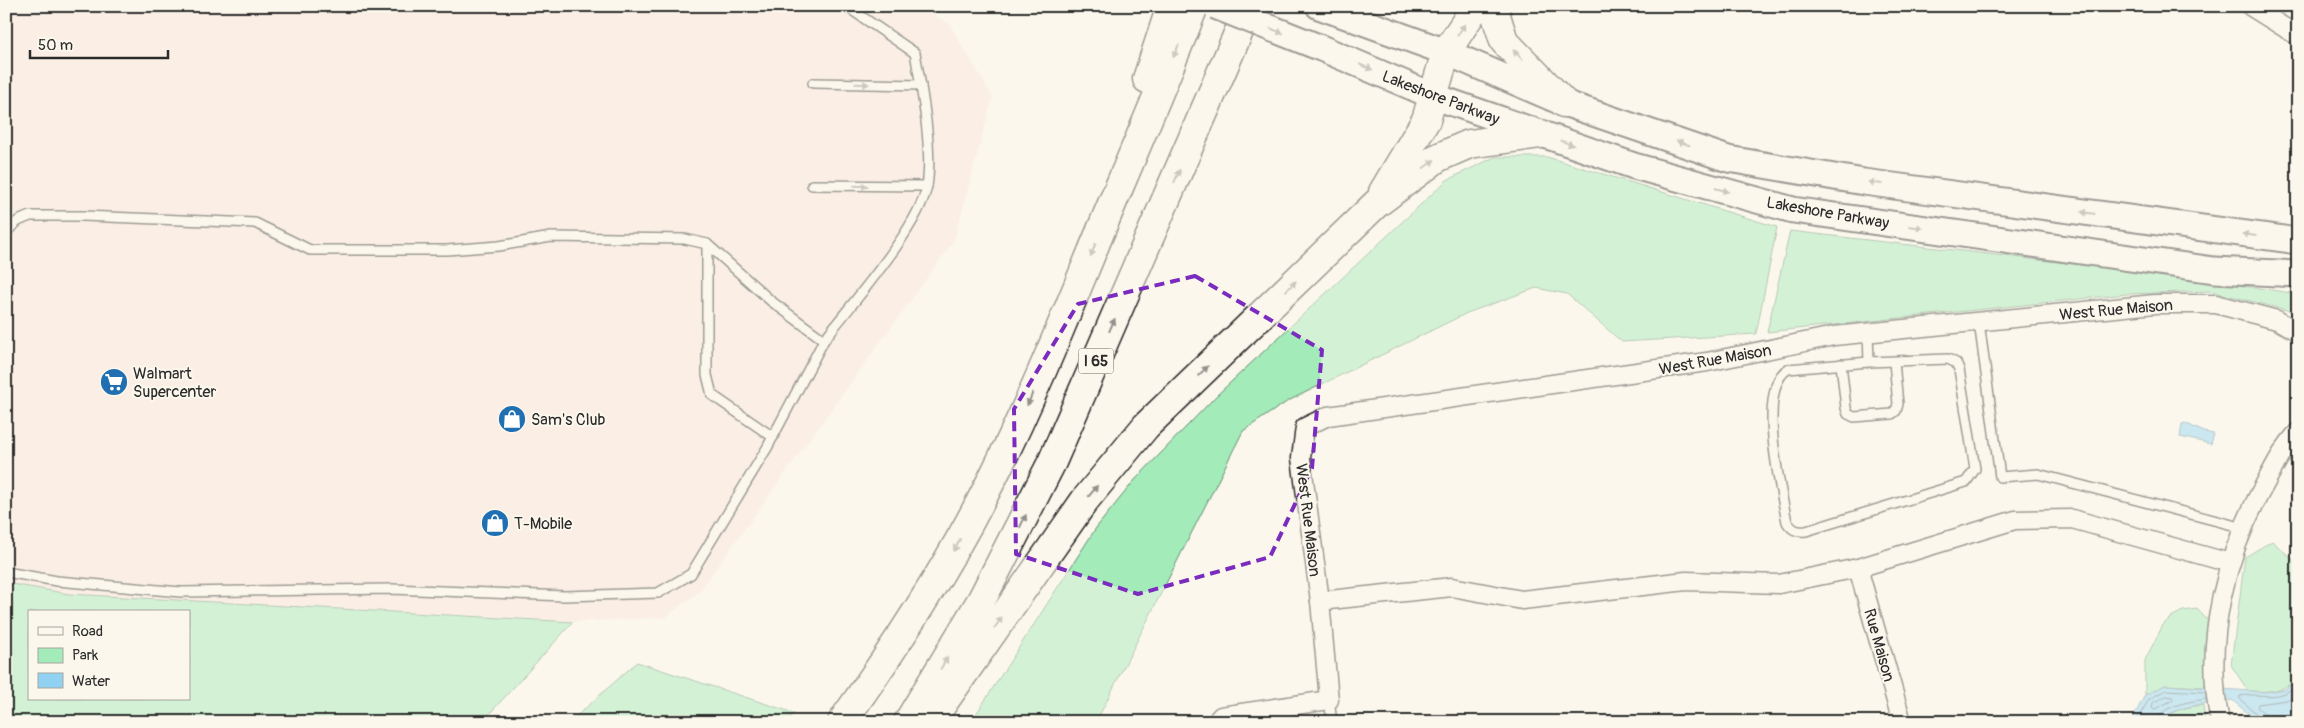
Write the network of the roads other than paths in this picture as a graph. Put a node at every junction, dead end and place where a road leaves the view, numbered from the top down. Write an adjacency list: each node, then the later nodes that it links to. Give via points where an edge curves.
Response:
1 (846, 6): 13 (lane, via 915,53)
2 (1171, 6): 20 (highway)
3 (1194, 6): 20 (highway, I 65, one-way to 20)
4 (1216, 6): 14 (main road, Lakeshore Parkway, one-way to 14, bridge)
5 (1250, 6): 40 (highway, I 65, one-way to 5, via 1048,471)
6 (1472, 6): 11 (highway, one-way to 6, via 1471,14)
7 (1493, 6): 15 (highway, one-way to 7, via 1504,41)
8 (2250, 6): 10 (street)
9 (1326, 9): 11 (main road)
10 (2298, 36)
11 (1446, 52): 14 (highway); 15 (main road)
12 (813, 83): 13 (lane, one-way to 13)
13 (921, 85): 18 (lane)
14 (1433, 96): 16 (main road, Lakeshore Parkway); 19 (highway, via 1426,120)
15 (1564, 103): 22 (main road, one-way to 15, via 1864,182 1728,159)
16 (1541, 134): 19 (highway, one-way to 16, via 1437,158 1469,144); 24 (main road, Lakeshore Parkway, one-way to 24, via 1634,166 1793,210 2214,270)
17 (812, 185): 18 (lane, one-way to 18)
18 (927, 186): 28 (lane, via 918,211 892,252)
19 (1376, 204): 40 (highway, one-way to 19, via 1085,500 1146,426)
20 (1105, 221): 41 (highway, I 65, one-way to 41, via 1037,384 990,484 929,592)
21 (6, 232): 23 (lane, via 30,216 83,216 255,224 310,250 447,250 551,237 686,239)
22 (2298, 242)
23 (707, 244): 28 (lane, via 770,301); 33 (lane, via 707,375 712,395)
24 (2298, 274)
25 (1979, 322): 26 (street, West Rue Maison, via 2155,304 2216,304 2277,320); 27 (street, West Rue Maison); 34 (lane, via 2000,477 2038,474)
26 (2298, 332)
27 (1868, 333): 29 (lane); 38 (street, West Rue Maison, via 1834,336 1707,362 1328,416 1305,427 1301,458)
28 (824, 340): 33 (lane)
29 (1869, 362): 30 (lane); 31 (lane)
30 (1894, 362): 31 (lane, via 1896,411 1854,417 1846,408); 31 (lane, via 1948,359 1956,363 1975,469 1966,482 1798,532 1787,522 1774,452 1771,421 1777,380 1781,372 1788,369)
31 (1841, 364)
32 (2298, 432): 34 (street, via 2288,442 2252,506)
33 (773, 437): 37 (lane, via 690,574 658,593 564,596 392,589 181,592 57,581)
34 (2244, 528): 35 (street)
35 (2230, 563): 36 (street, via 2072,519 2014,520); 45 (street, via 2216,623 2215,664)
36 (1858, 568): 38 (street, via 1778,584 1686,581 1522,600 1452,587); 44 (street, Rue Maison)
37 (6, 572)
38 (1320, 601): 39 (street, West Rue Maison)
39 (1329, 700): 42 (street, via 1221,716); 43 (lane)
40 (922, 714)
41 (842, 722)
42 (1216, 722)
43 (1332, 722)
44 (1902, 722)
45 (2220, 722)

